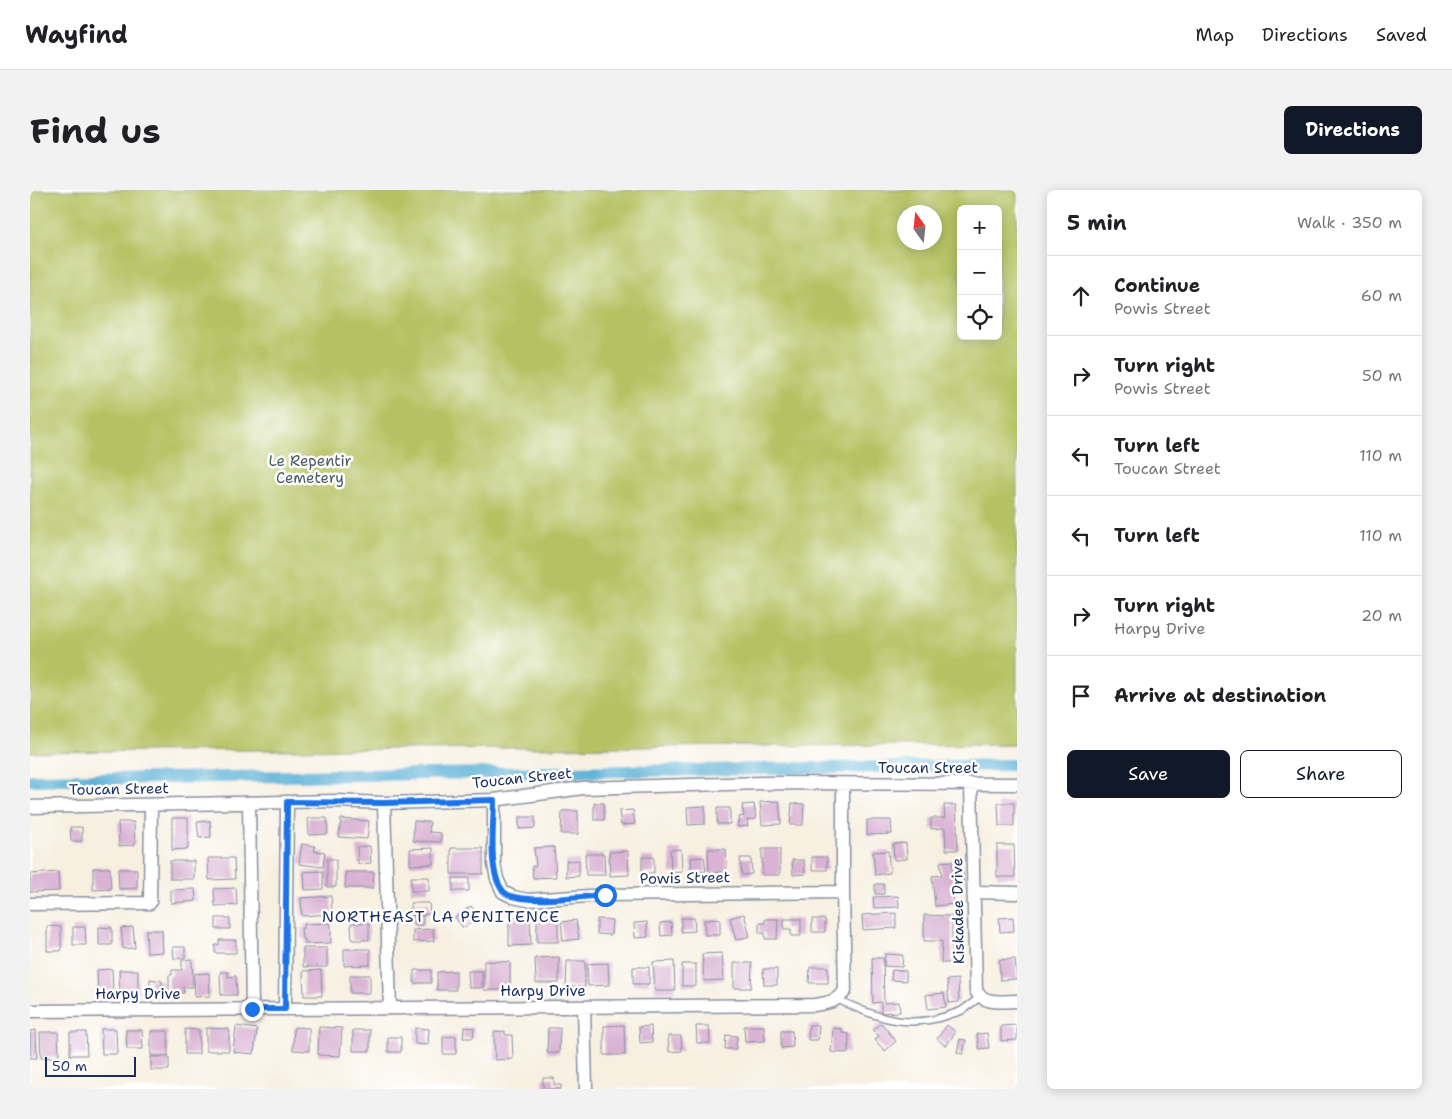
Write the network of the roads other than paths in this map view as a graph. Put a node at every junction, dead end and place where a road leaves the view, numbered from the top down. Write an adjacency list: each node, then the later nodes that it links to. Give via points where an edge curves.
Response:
1 (843, 784): 3 (street, Toucan Street); 4 (street, Toucan Street, via 762,782 582,788); 10 (street)
2 (1017, 784): 3 (street, Toucan Street)
3 (971, 785): 11 (street, Kiskadee Drive)
4 (494, 800): 7 (street, Toucan Street); 10 (street, Powis Street, via 495,871 503,892 514,897 528,900 605,895)
5 (287, 802): 6 (street, Toucan Street); 7 (street, Toucan Street); 20 (street)
6 (249, 803): 8 (street, Toucan Street); 19 (street)
7 (384, 803): 18 (street)
8 (151, 805): 9 (street, Toucan Street); 13 (street, via 150,902)
9 (30, 807)
10 (843, 892): 15 (street, via 845,990)
11 (974, 892): 12 (street); 14 (street, Kiskadee Drive, via 976,991)
12 (1017, 893)
13 (30, 904)
14 (980, 998): 15 (lane, via 959,1012 915,1023 864,1012); 16 (street)
15 (837, 1000): 17 (street, Harpy Drive, via 814,1005)
16 (1017, 1001)
17 (584, 1007): 18 (street, Harpy Drive); 22 (street)
18 (390, 1008): 20 (street, Harpy Drive)
19 (252, 1009): 20 (street, Harpy Drive); 21 (street, Harpy Drive)
20 (285, 1009)
21 (30, 1011)
22 (586, 1089)

